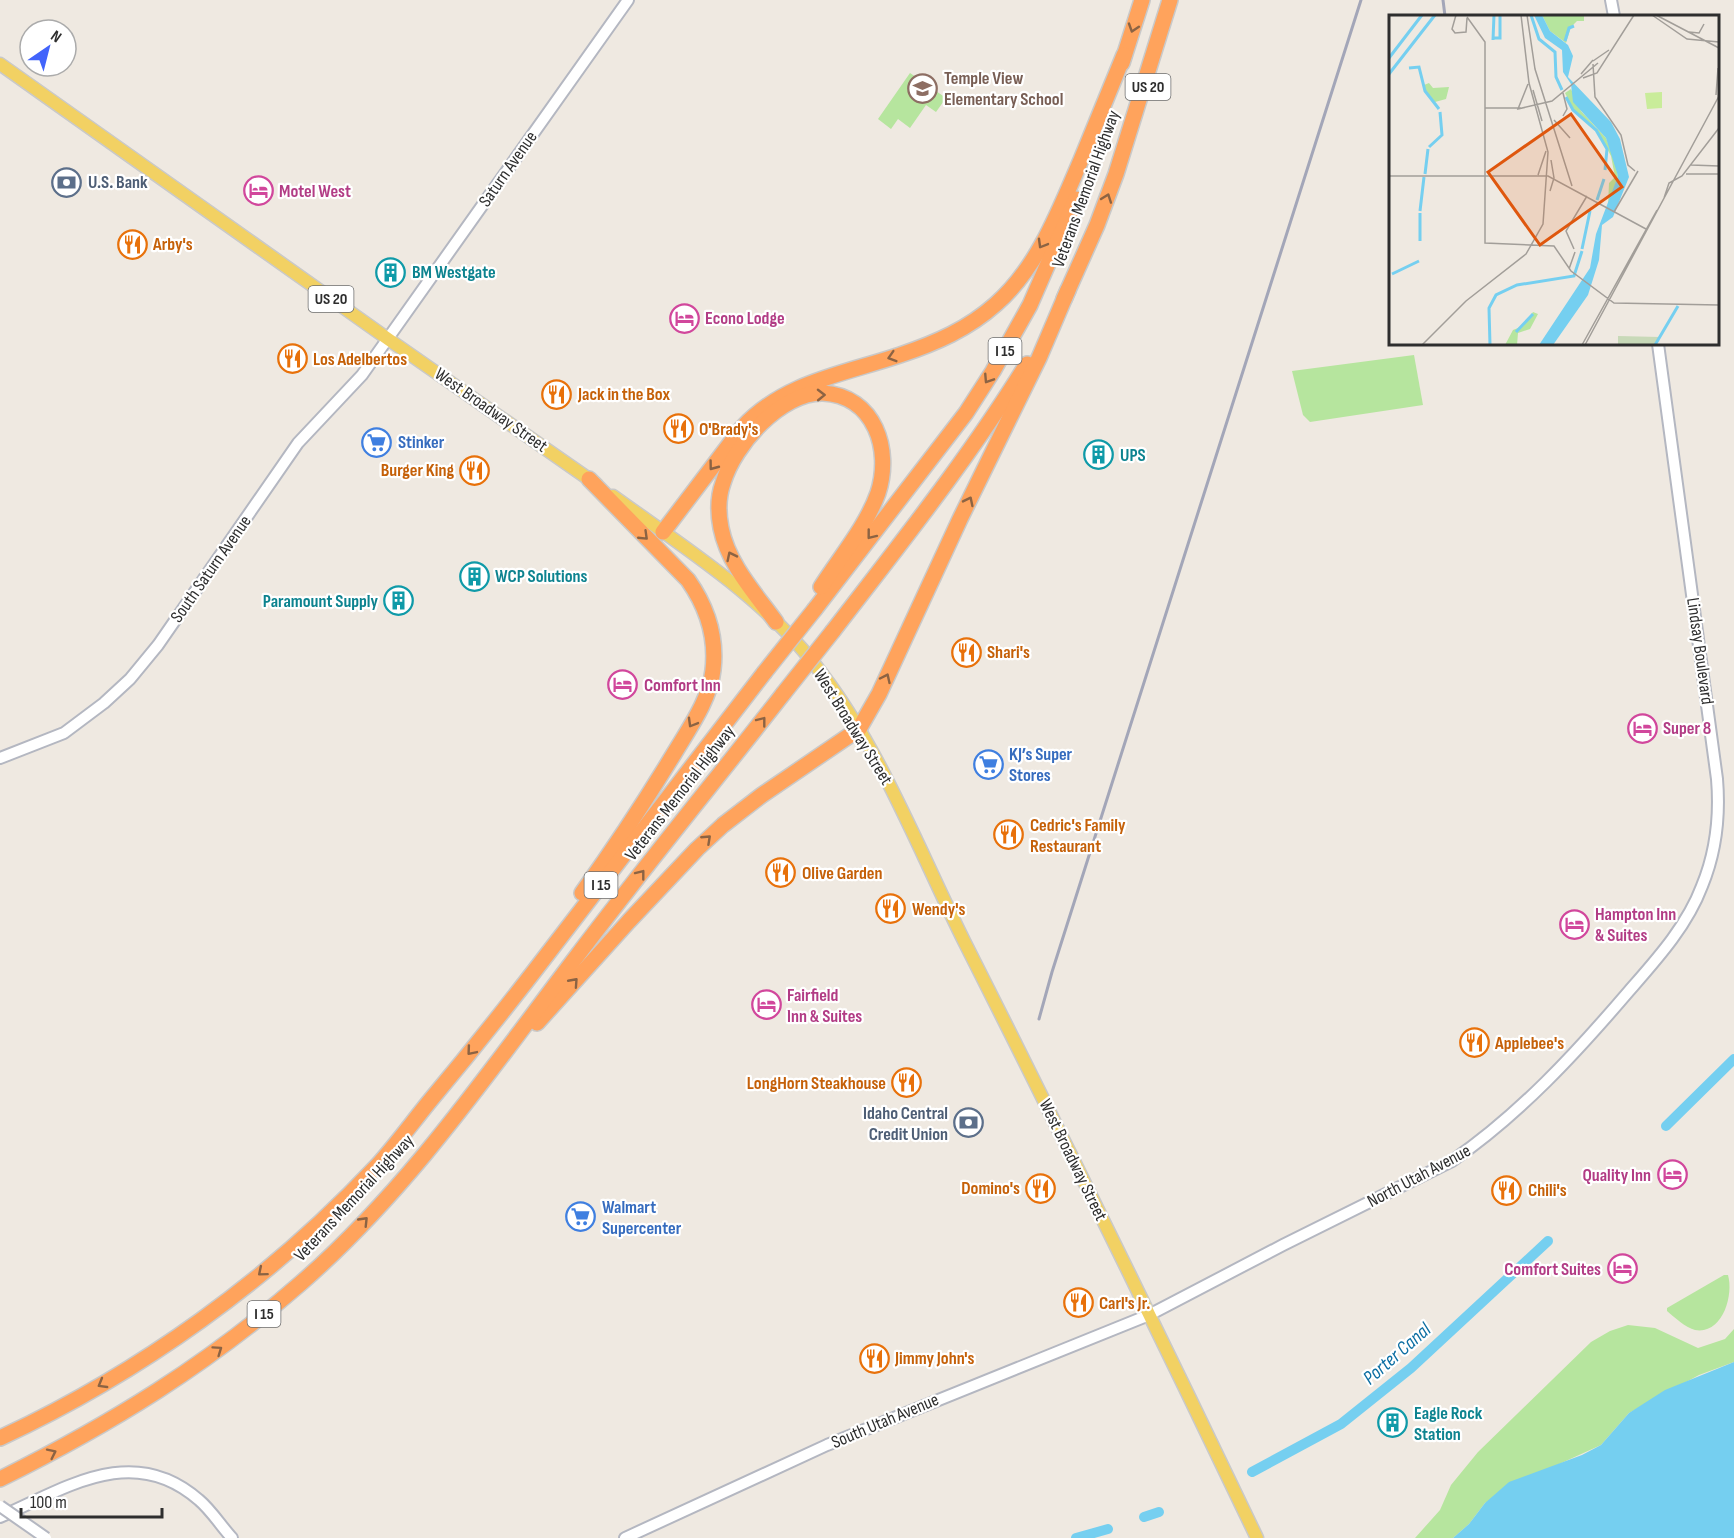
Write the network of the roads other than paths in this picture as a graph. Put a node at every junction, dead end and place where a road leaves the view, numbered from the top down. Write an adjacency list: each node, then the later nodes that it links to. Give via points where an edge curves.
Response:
1 (628, 0): 11 (street, Saturn Avenue)
2 (1142, 0): 7 (highway, Veterans Memorial Highway / I 15, one-way to 7)
3 (1170, 0): 9 (highway, Veterans Memorial Highway / I 15)
4 (1180, 0): 9 (highway, US 20)
5 (1611, 0): 6 (street)
6 (1614, 15)
7 (1125, 55): 14 (highway, one-way to 14, via 1060,211 1041,247 998,303 946,338 807,383 769,404 742,428); 15 (highway, Veterans Memorial Highway / I 15, one-way to 15, via 1075,200 1021,322 966,413)
8 (0, 64): 11 (main road, West Broadway Street / US 20)
9 (1116, 174): 10 (highway, Veterans Memorial Highway / I 15, one-way to 9)
10 (1068, 290): 17 (highway, one-way to 10, via 1039,358); 21 (highway, Veterans Memorial Highway / I 15, one-way to 10, bridge, via 950,480 1002,404)
11 (388, 339): 13 (main road, West Broadway Street / US 20); 18 (street, South Saturn Avenue, via 362,375 298,443 130,680 64,733)
12 (1658, 345): 19 (street, Lindsay Boulevard, via 1719,800 1713,849 1693,907)
13 (589, 479): 14 (main road, West Broadway Street / US 20); 20 (highway, one-way to 20, via 672,563 699,597 713,635 713,672 698,712 656,783)
14 (663, 532): 16 (main road, West Broadway Street)
15 (812, 607): 16 (highway, one-way to 15, via 729,553 719,512 723,482 741,446 759,425 799,398 822,393 856,404 879,432 883,453 878,493); 20 (highway, Veterans Memorial Highway / I 15, bridge)
16 (776, 622): 17 (main road, West Broadway Street, via 820,671)
17 (859, 729): 21 (highway, one-way to 17, via 697,849 762,795); 22 (main road, West Broadway Street, via 886,776)
18 (0, 758)
19 (1642, 975): 22 (street, North Utah Avenue, via 1541,1088 1494,1131 1452,1161)
20 (490, 1029): 23 (highway, Veterans Memorial Highway / I 15, one-way to 23, via 377,1165 260,1274 199,1322 131,1367 42,1419)
21 (478, 1087): 24 (highway, Veterans Memorial Highway / I 15, one-way to 21, via 111,1420 230,1342 303,1281 378,1207)
22 (1149, 1315): 29 (street, South Utah Avenue, via 827,1445); 30 (main road, West Broadway Street)
23 (0, 1438)
24 (0, 1479)
25 (0, 1506): 27 (street, bridge)
26 (0, 1517): 28 (street, via 80,1481 127,1471 178,1484 201,1500)
27 (46, 1538)
28 (232, 1538)
29 (625, 1538)
30 (1257, 1538)

